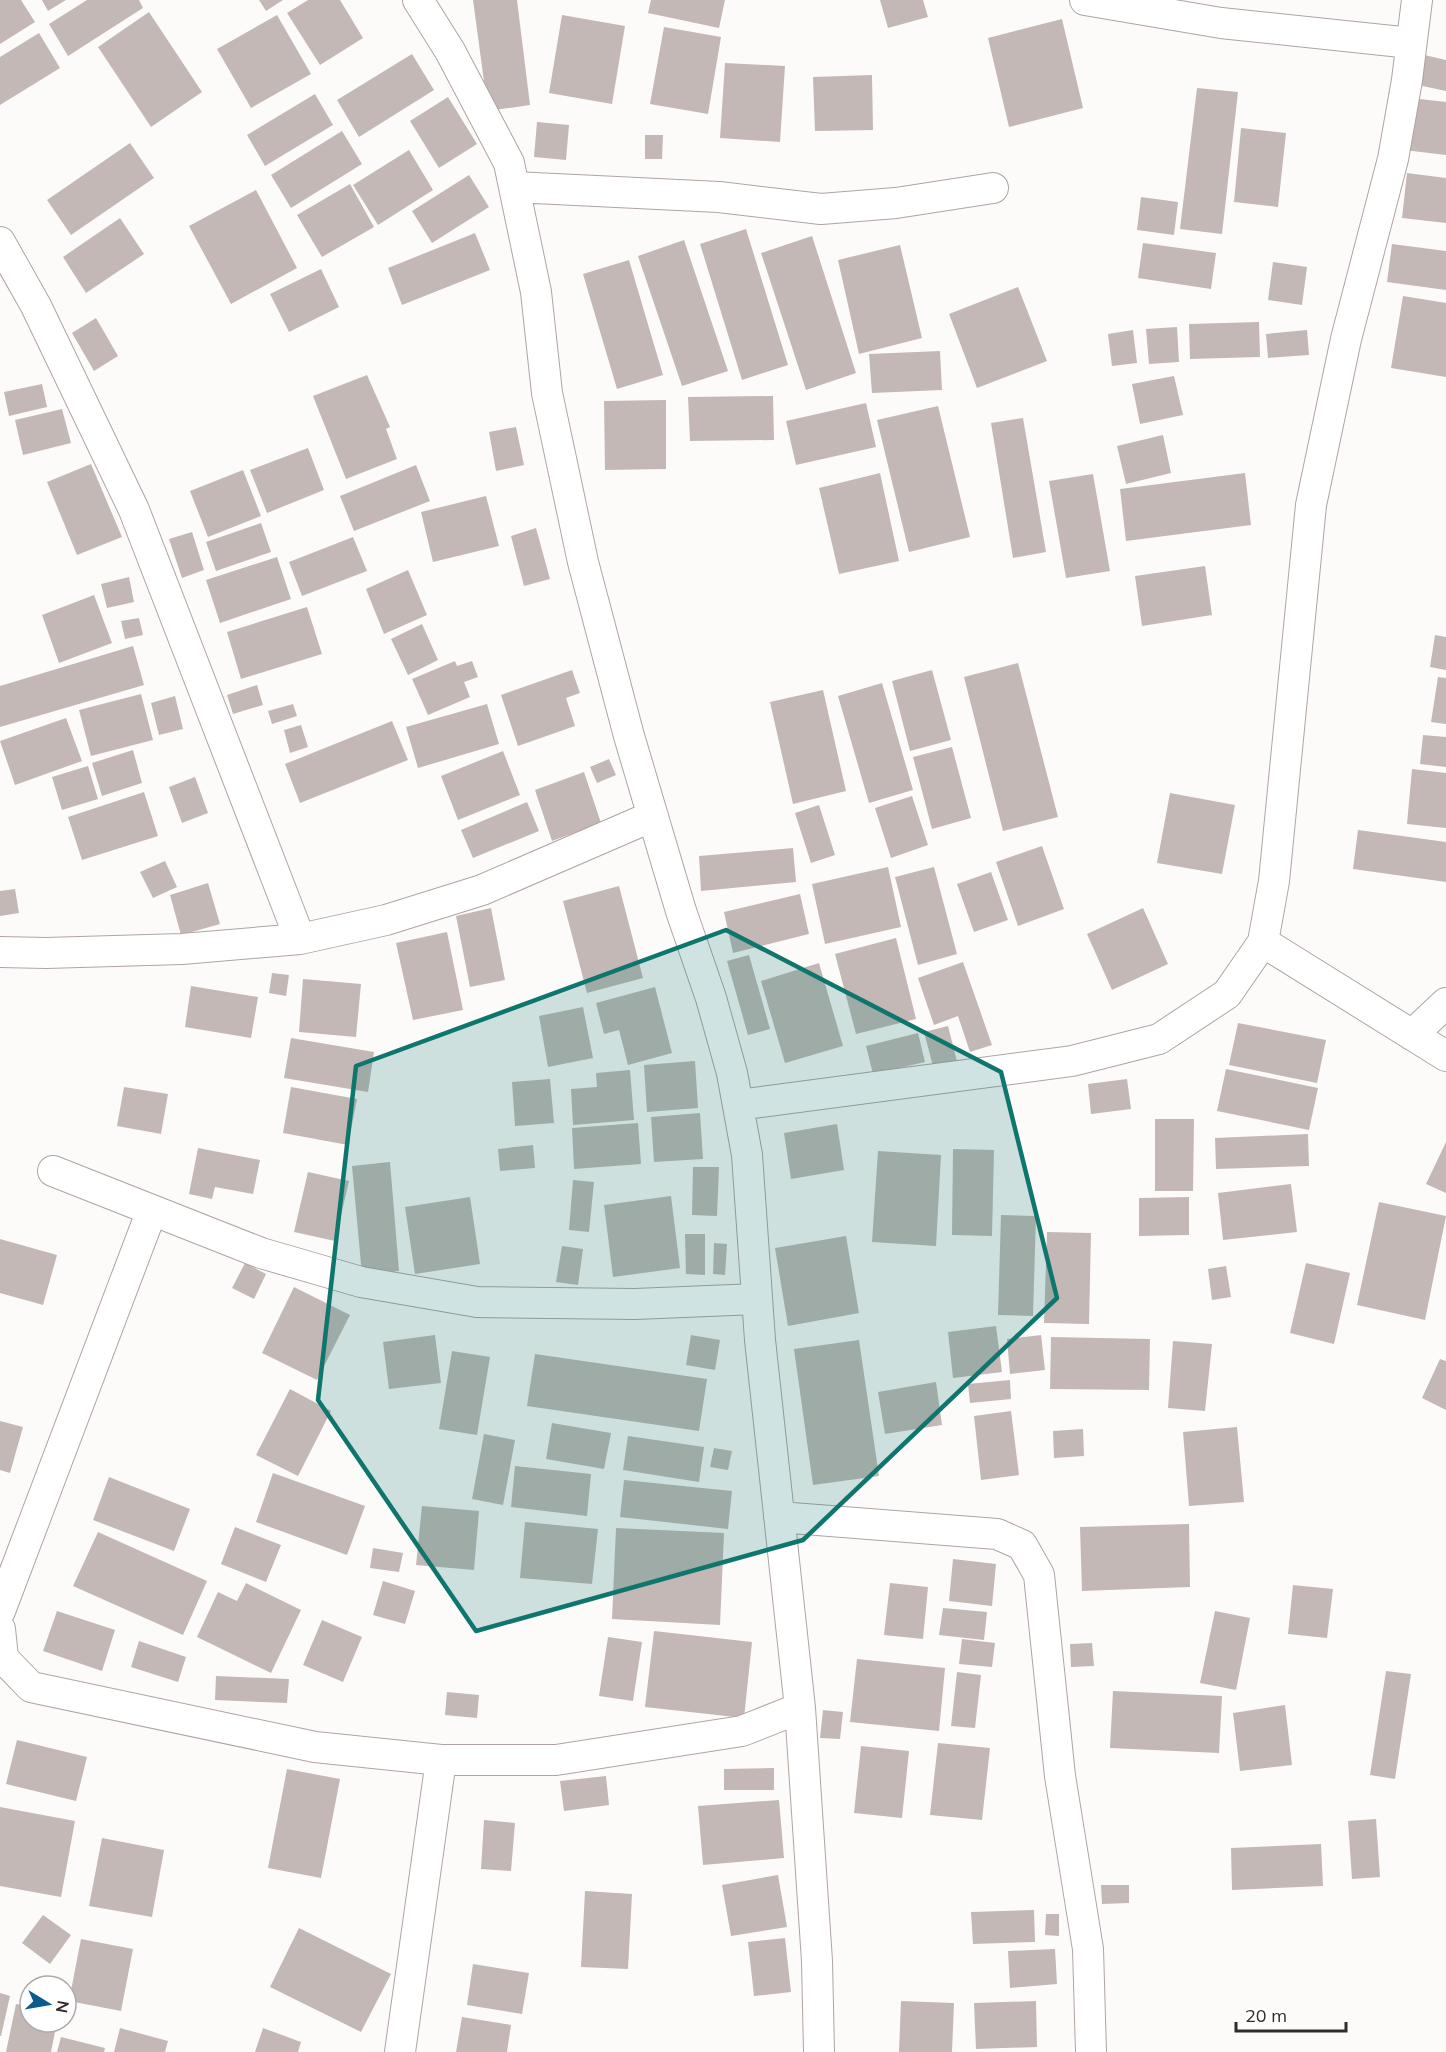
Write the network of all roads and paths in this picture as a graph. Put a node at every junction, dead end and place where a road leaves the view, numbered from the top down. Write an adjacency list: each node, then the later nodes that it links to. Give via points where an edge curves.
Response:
1 (418, 0): 5 (street, via 504,153)
2 (1085, 0): 4 (street, via 1221,23)
3 (1417, 0): 4 (street)
4 (1411, 44): 10 (street, via 1393,159 1346,339 1311,505 1274,881)
5 (514, 187): 6 (street, via 719,197 821,209 896,203); 8 (street, via 536,292 547,393 583,562)
6 (993, 188)
7 (0, 242): 9 (street, via 36,306 134,510)
8 (653, 816): 9 (street, via 482,890 386,920); 15 (street, via 711,998)
9 (300, 939): 11 (street, via 182,949)
10 (1263, 942): 13 (street); 15 (street, via 1227,994 1159,1039 1072,1061)
11 (0, 952)
12 (1446, 1003): 13 (street)
13 (1412, 1035): 14 (street)
14 (1446, 1056)
15 (738, 1105): 18 (street, via 747,1155)
16 (53, 1171): 17 (street)
17 (152, 1210): 18 (street, via 261,1253 361,1282 477,1302 635,1304); 20 (street)
18 (757, 1299): 19 (street)
19 (779, 1517): 22 (street); 26 (street, via 997,1534 1022,1545 1039,1575 1060,1776 1088,1949)
20 (0, 1611)
21 (0, 1629): 23 (street, via 3,1658 31,1687 315,1747)
22 (800, 1708): 23 (street, via 742,1731 556,1760); 25 (street, via 817,1961)
23 (441, 1760): 24 (street)
24 (400, 2052)
25 (819, 2052)
26 (1091, 2052)

